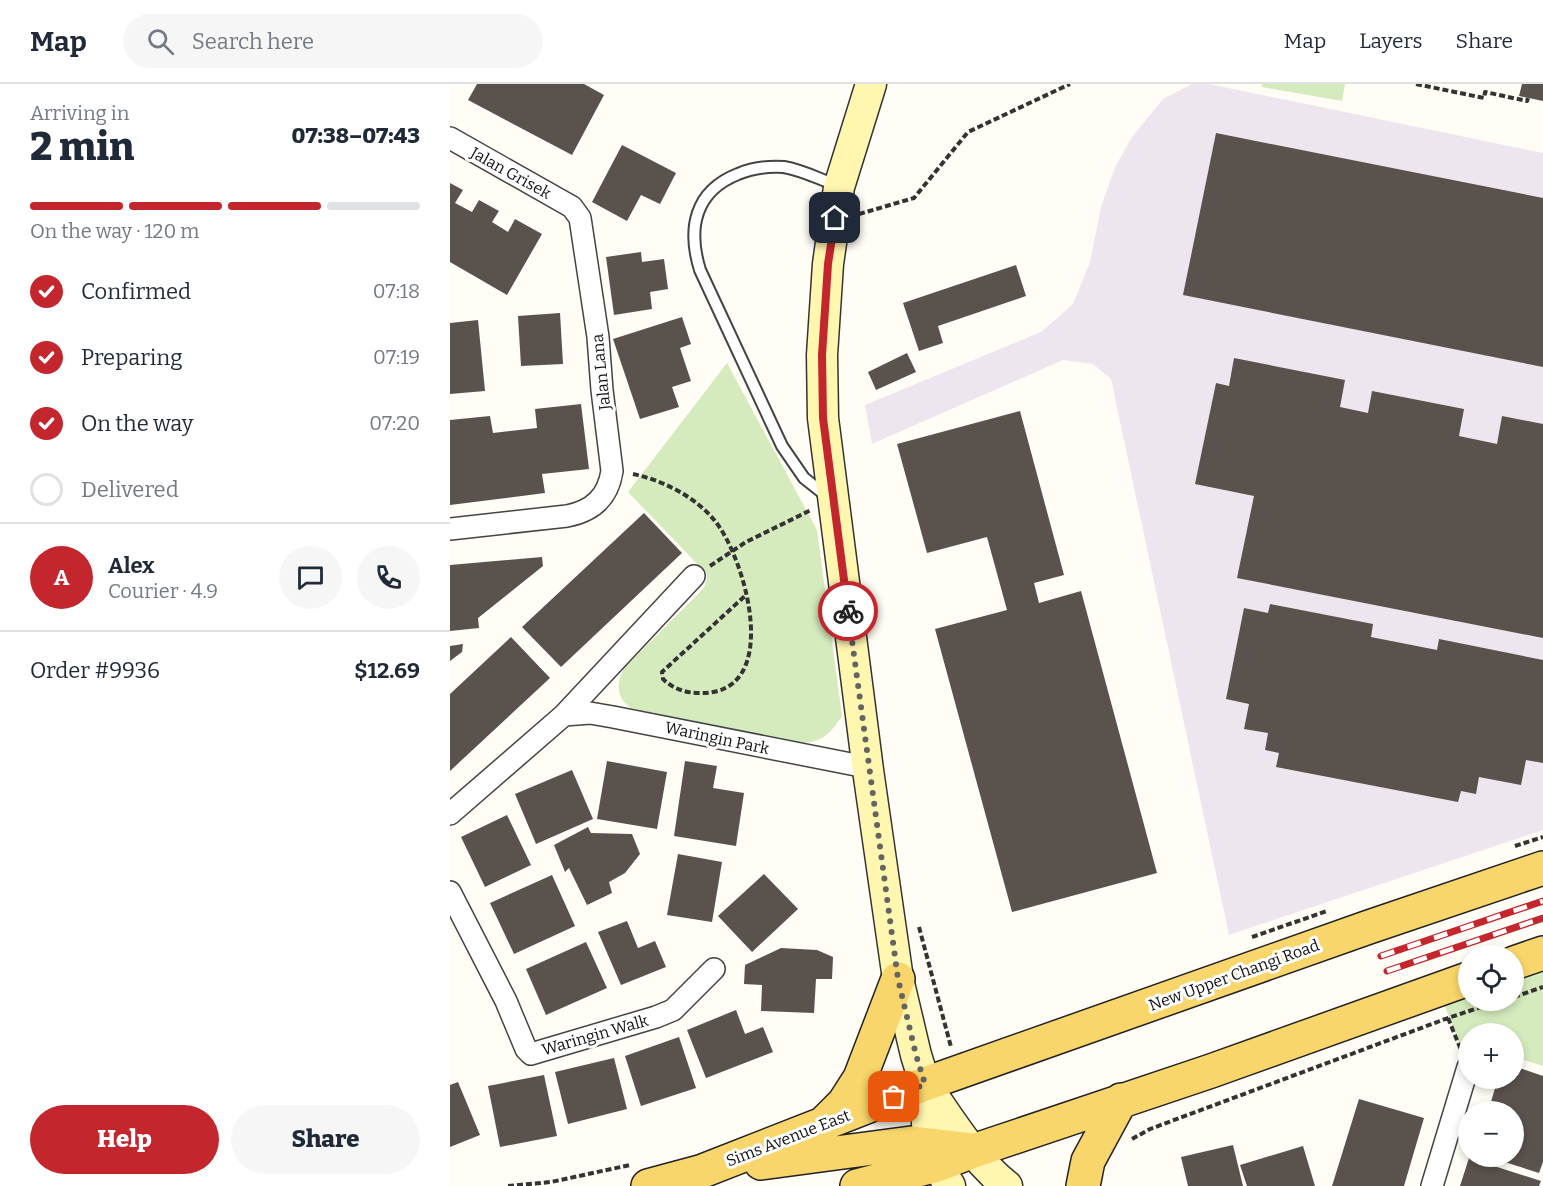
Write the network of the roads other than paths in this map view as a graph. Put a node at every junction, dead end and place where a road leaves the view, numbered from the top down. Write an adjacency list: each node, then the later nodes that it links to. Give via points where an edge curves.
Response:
1 (871, 84): 3 (street)
2 (450, 138): 4 (street, Jalan Grisek)
3 (850, 195): 5 (street, via 828,264 822,355 823,418); 5 (lane, via 786,168 743,172 708,194 698,211 694,231 700,270 782,446 804,478)
4 (572, 207): 6 (street, Jalan Lana, via 580,218 598,337 612,471 608,488 584,512)
5 (833, 502): 9 (street)
6 (450, 530)
7 (694, 576): 8 (street)
8 (564, 715): 9 (street, Waringin Park, via 590,713 613,717); 10 (street)
9 (868, 770): 16 (street)
10 (450, 814)
11 (1543, 868): 18 (main road, New Upper Changi Road)
12 (450, 892): 15 (street, Waringin Walk, via 531,1054 673,1010)
13 (1543, 953): 14 (main road)
14 (1524, 960)
15 (714, 969)
16 (898, 979): 18 (street); 21 (main road, via 860,1078)
17 (1458, 989): 20 (main road, via 1443,1004)
18 (925, 1084): 21 (main road, Sims Avenue East); 22 (street); 23 (street)
19 (1461, 1089): 29 (street)
20 (1121, 1100): 22 (main road); 28 (main road, via 1088,1161)
21 (822, 1126): 24 (main road, Sims Avenue East)
22 (973, 1150): 23 (main road); 27 (street)
23 (938, 1165): 24 (main road, via 911,1143); 26 (main road)
24 (700, 1172): 25 (main road, Sims Avenue East)
25 (648, 1186)
26 (857, 1186)
27 (1007, 1186)
28 (1083, 1186)
29 (1432, 1186)

